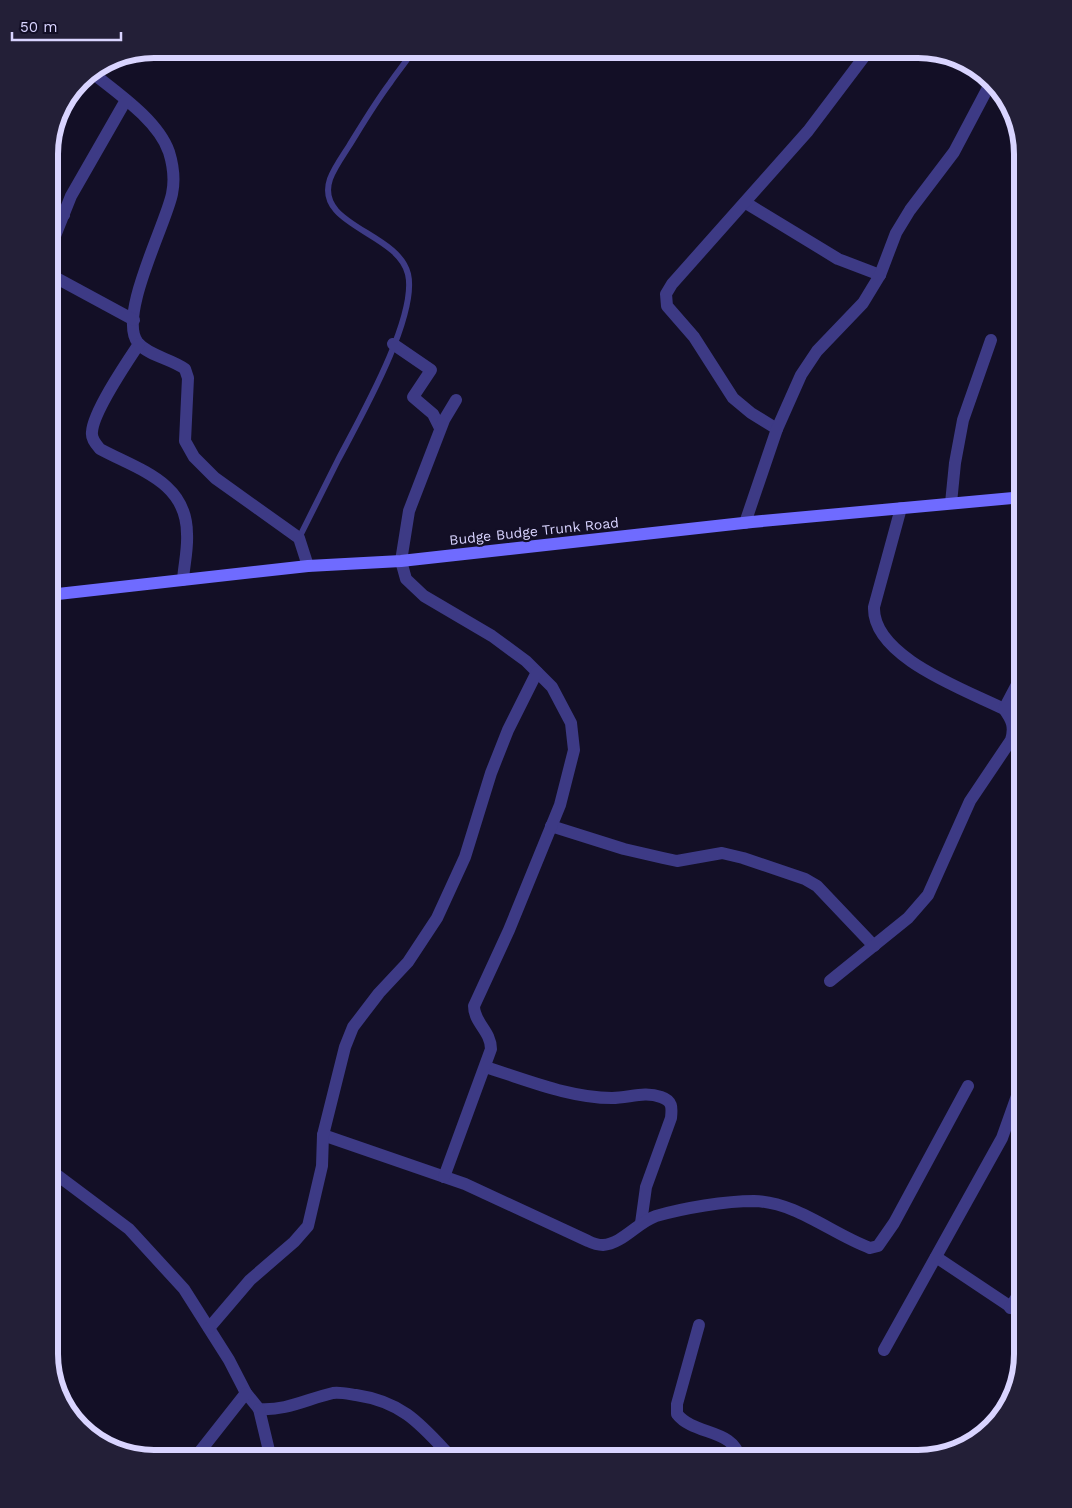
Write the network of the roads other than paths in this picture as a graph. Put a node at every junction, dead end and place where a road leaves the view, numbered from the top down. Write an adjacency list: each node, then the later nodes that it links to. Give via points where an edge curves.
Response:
1 (408, 58): 15 (lane, via 332,173 327,189 328,200 337,214 392,250 403,262 409,286 404,314)
2 (863, 58): 6 (street, via 808,131)
3 (96, 76): 5 (street)
4 (988, 88): 10 (street, via 954,152 896,233)
5 (126, 100): 8 (street, via 79,181); 12 (street, via 152,125 169,150 174,172 173,193 141,283)
6 (746, 203): 10 (street, via 838,259); 18 (street, via 672,284 666,294 666,306 694,337 733,398)
7 (58, 212): 8 (street)
8 (64, 215): 9 (street)
9 (58, 229)
10 (880, 275): 18 (street, via 863,303 811,359)
11 (58, 279): 12 (street)
12 (134, 320): 14 (street)
13 (992, 340): 20 (street, via 963,420)
14 (138, 344): 23 (street, via 185,369 188,378 185,441 194,457 215,478); 26 (street, via 96,417 92,433 100,449 158,480 172,490 180,502 186,516 188,535)
15 (393, 344): 17 (street, via 431,370 413,397 433,414); 23 (lane, via 366,410)
16 (456, 400): 17 (street)
17 (440, 428): 24 (street, via 409,510)
18 (776, 429): 22 (street)
19 (1014, 498): 20 (main road, Budge Budge Trunk Road)
20 (950, 504): 21 (main road, Budge Budge Trunk Road)
21 (901, 508): 22 (main road, Budge Budge Trunk Road); 30 (street, via 874,607 879,630 919,667)
22 (745, 523): 24 (main road, Budge Budge Trunk Road)
23 (299, 538): 25 (street)
24 (401, 561): 25 (main road, Budge Budge Trunk Road); 28 (street, via 406,580 424,596 492,636)
25 (308, 566): 26 (main road, Budge Budge Trunk Road)
26 (183, 580): 27 (main road, Budge Budge Trunk Road)
27 (58, 594)
28 (537, 672): 31 (street, via 552,686 571,723 574,750 560,805); 37 (street, via 508,730 465,856 437,918 408,962 353,1027 345,1046)
29 (1014, 690): 30 (street)
30 (1004, 709): 32 (street, via 1012,720 1011,740 970,801 936,881 908,918)
31 (551, 826): 32 (street, via 624,849 677,861 722,853 805,879 823,892); 34 (street, via 474,1006 474,1015 491,1040)
32 (874, 946): 33 (street)
33 (830, 981)
34 (484, 1068): 39 (street); 40 (street, via 565,1091 612,1098 648,1095 670,1102 670,1118 642,1199)
35 (968, 1086): 40 (street, via 894,1223 878,1246 870,1248 859,1244 769,1202 711,1206 658,1216)
36 (1014, 1104): 41 (street, via 1002,1138)
37 (323, 1135): 39 (street); 46 (street, via 320,1174 308,1226 250,1280)
38 (58, 1176): 46 (street, via 129,1229 184,1289)
39 (444, 1176): 40 (street, via 602,1245 613,1242)
40 (641, 1223)
41 (936, 1257): 43 (street); 47 (street)
42 (1014, 1302): 43 (street)
43 (1010, 1308): 44 (street)
44 (1014, 1310)
45 (699, 1325): 53 (street, via 677,1414 682,1421 732,1442)
46 (209, 1328): 48 (street)
47 (884, 1350)
48 (246, 1393): 49 (street); 50 (street)
49 (259, 1409): 51 (street); 52 (street, via 276,1410 336,1392 363,1396 407,1412)
50 (201, 1450)
51 (268, 1450)
52 (444, 1450)
53 (738, 1450)

